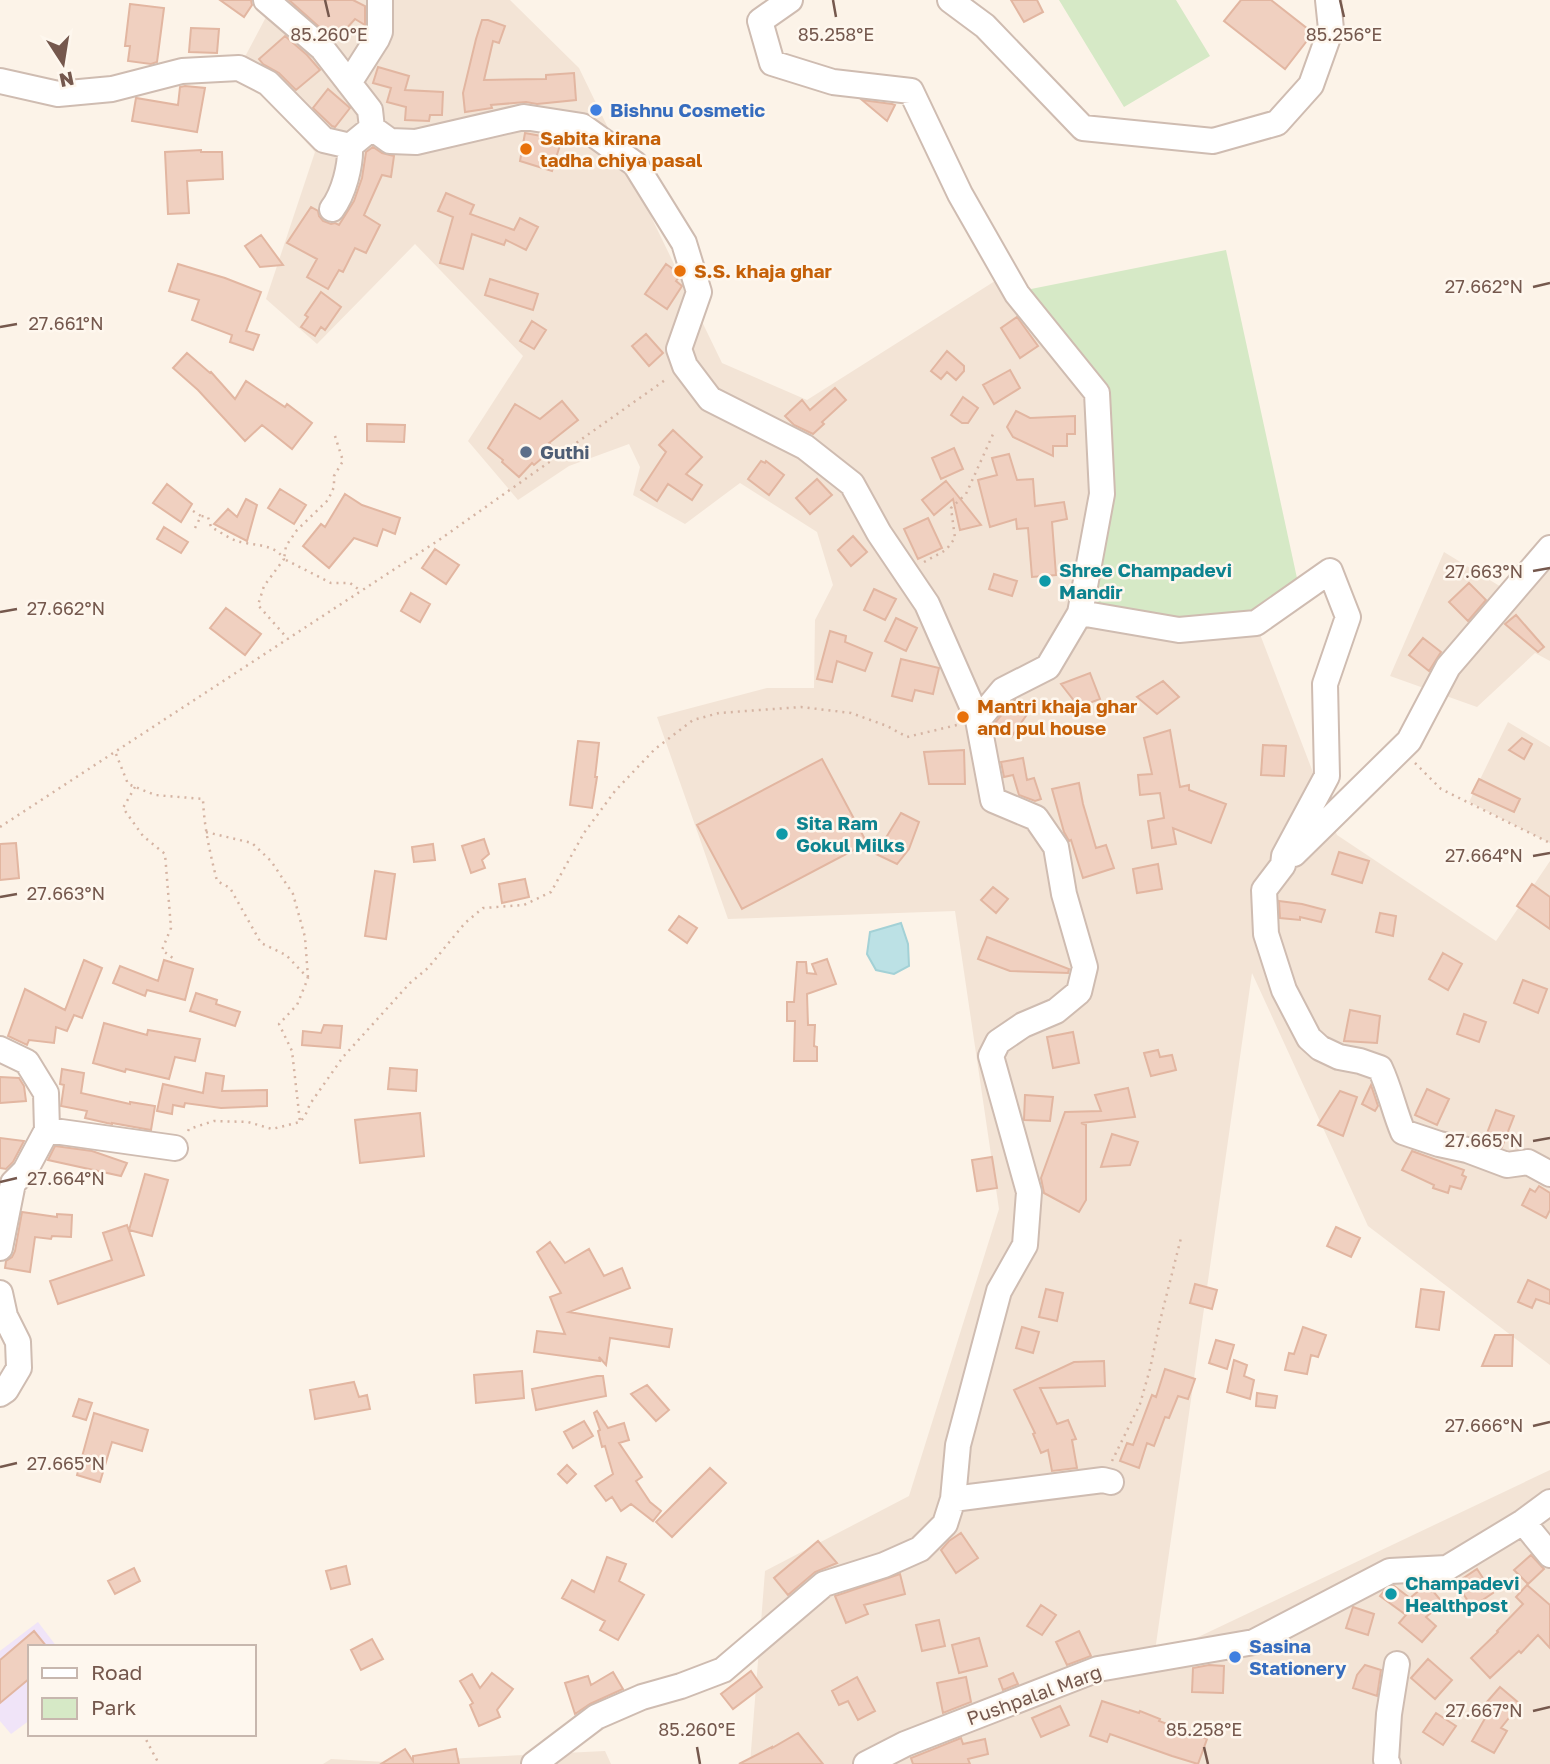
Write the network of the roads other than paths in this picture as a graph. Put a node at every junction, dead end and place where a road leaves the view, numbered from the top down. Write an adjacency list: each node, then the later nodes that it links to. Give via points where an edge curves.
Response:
1 (266, 0): 7 (street, via 322,48)
2 (380, 0): 7 (street, via 380,32)
3 (790, 0): 12 (street, via 760,21 772,63 833,82 911,91 960,194 1017,294 1097,393 1102,494)
4 (950, 0): 5 (street, via 985,26 1083,128 1213,141 1277,123 1311,85 1331,29)
5 (1328, 0)
6 (0, 81): 9 (street, via 58,94 112,89 182,71 239,68 268,83 324,140)
7 (349, 83): 8 (street, via 370,110)
8 (372, 128): 9 (street); 13 (street, via 390,141 416,142 524,117 582,126 635,164 684,243 699,292 679,349 685,366 710,399 805,447 852,484 927,604)
9 (350, 146): 10 (street, via 351,162)
10 (332, 209)
11 (1550, 548): 14 (street, via 1448,667 1409,741)
12 (1080, 613): 13 (street, via 1048,667 1003,690); 14 (street, via 1179,630 1256,623 1329,571 1348,617 1325,684 1327,776)
13 (978, 720): 23 (street, via 993,800 1036,818 1056,847 1084,967 1079,992 1056,1011 998,1042 991,1056 1029,1192 1025,1245 999,1291 958,1445)
14 (1283, 865): 18 (street, via 1264,890 1266,934 1284,990 1309,1038 1329,1052 1380,1068 1403,1132 1507,1165 1528,1162)
15 (0, 1049): 16 (street, via 27,1062 46,1093)
16 (47, 1130): 17 (street); 19 (street, via 25,1171 13,1183)
17 (175, 1148)
18 (1550, 1174)
19 (0, 1248)
20 (0, 1293): 21 (street, via 18,1342 19,1368)
21 (0, 1394)
22 (1107, 1481): 23 (street)
23 (953, 1499): 29 (street, via 945,1524 920,1549 824,1584 723,1670 596,1717)
24 (1550, 1502): 25 (street, Pushpalal Marg)
25 (1522, 1522): 26 (street); 30 (street, Pushpalal Marg, via 1447,1569 1390,1571 1254,1642 1098,1669 905,1744)
26 (1550, 1555)
27 (1397, 1664): 28 (street)
28 (1386, 1763)
29 (534, 1764)
30 (866, 1764)

